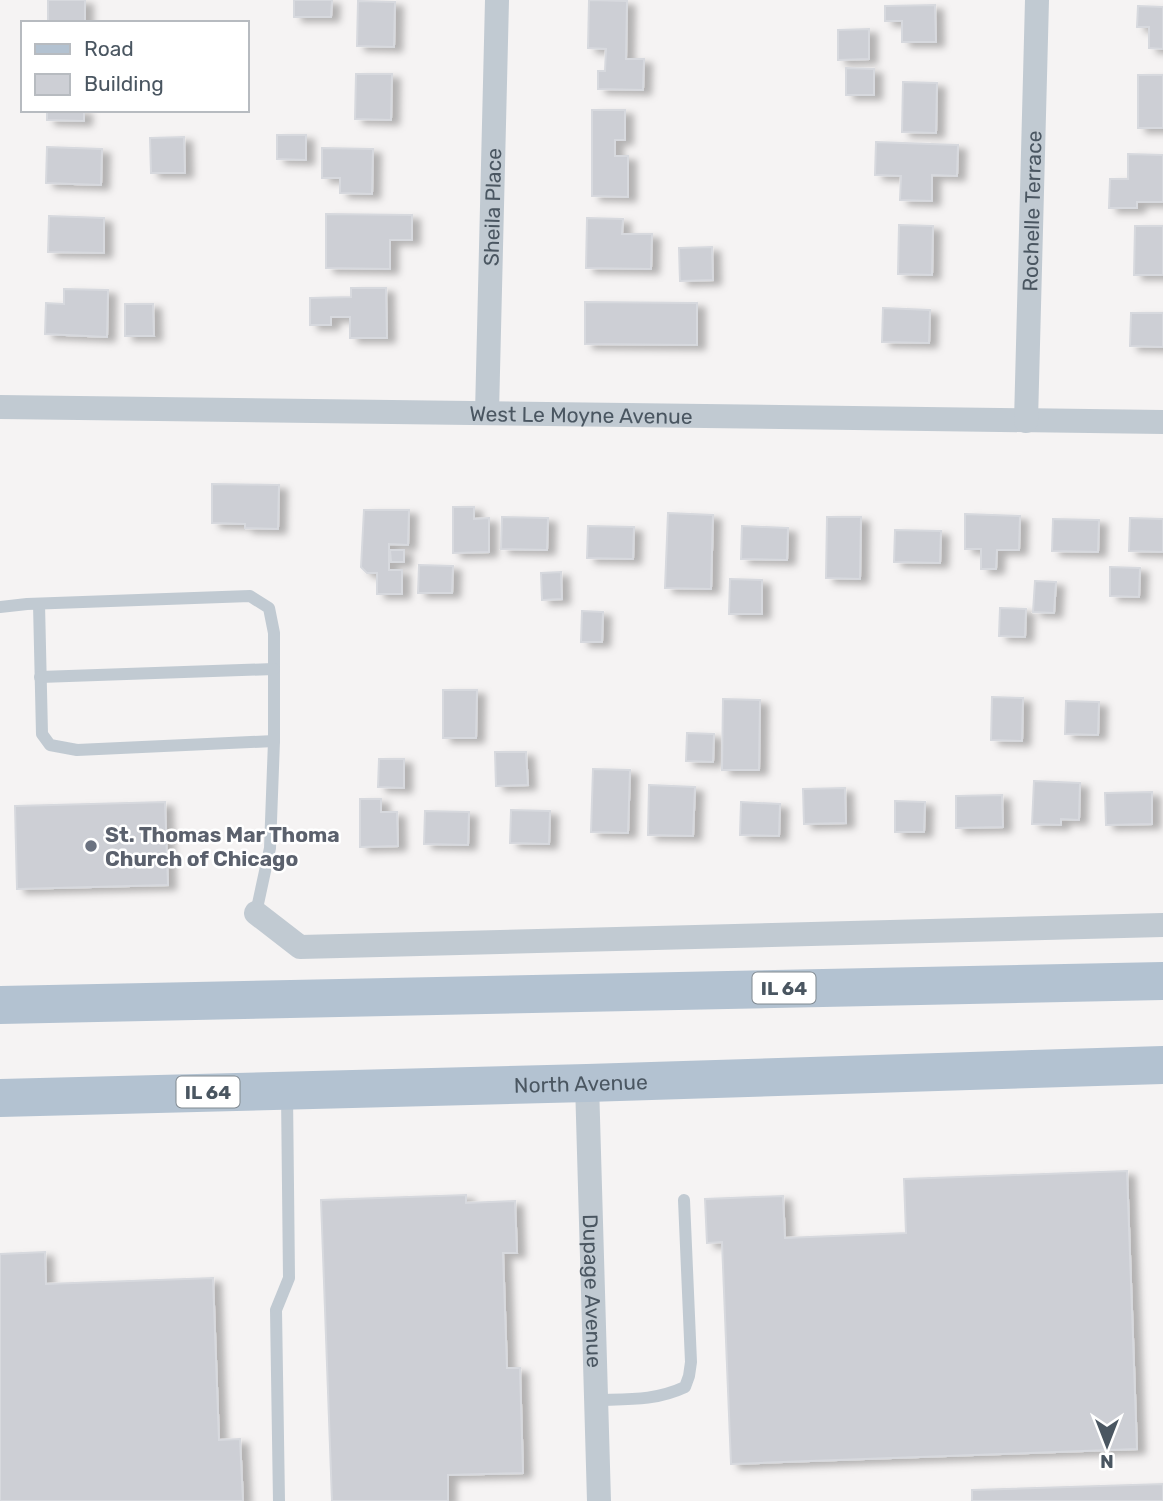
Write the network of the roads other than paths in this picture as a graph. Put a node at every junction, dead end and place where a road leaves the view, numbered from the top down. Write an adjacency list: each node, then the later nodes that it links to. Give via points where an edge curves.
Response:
1 (496, 0): 4 (street, Sheila Place)
2 (1037, 0): 5 (street, Rochelle Terrace)
3 (0, 407): 4 (street, West Le Moyne Avenue)
4 (487, 414): 5 (street, West Le Moyne Avenue)
5 (1026, 421): 6 (street, West Le Moyne Avenue)
6 (1163, 422)
7 (39, 604): 8 (lane); 9 (lane, via 250,596 269,608); 10 (lane)
8 (0, 607)
9 (274, 669): 10 (lane); 11 (lane)
10 (40, 677): 11 (lane, via 42,734 50,745 78,750)
11 (274, 741): 12 (lane, via 270,848)
12 (256, 913): 13 (street, via 300,947)
13 (1163, 925)
14 (1163, 981): 16 (main road, IL 64)
15 (0, 982): 16 (main road)
16 (40, 1004): 17 (main road, IL 64)
17 (0, 1005)
18 (1163, 1065): 19 (main road, North Avenue / IL 64)
19 (587, 1083): 20 (main road, North Avenue / IL 64); 23 (street, Dupage Avenue)
20 (287, 1090): 21 (main road, North Avenue / IL 64); 24 (lane, via 289,1278 276,1310)
21 (0, 1098)
22 (684, 1200): 23 (lane, via 691,1362 685,1387 649,1399)
23 (596, 1400): 25 (street, Dupage Avenue)
24 (279, 1501)
25 (599, 1501)

